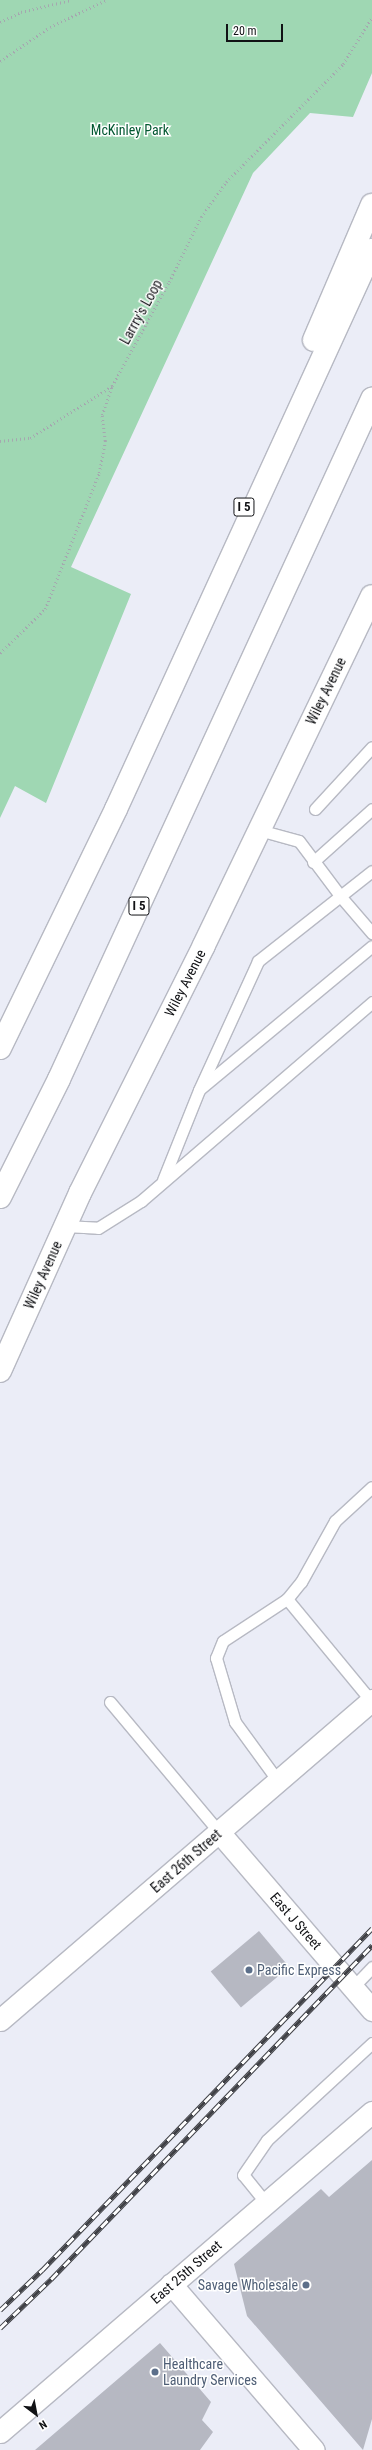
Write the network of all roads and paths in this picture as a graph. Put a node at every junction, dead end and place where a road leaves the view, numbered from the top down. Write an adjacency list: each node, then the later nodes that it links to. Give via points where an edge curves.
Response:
1 (71, 0): 4 (path, via 21,12)
2 (106, 0): 5 (path, via 50,27)
3 (372, 17): 8 (path, Larrry's Loop, via 343,64 226,182 201,217)
4 (0, 22)
5 (0, 61)
6 (372, 204): 14 (main road, I 5)
7 (372, 250): 14 (main road, I 5)
8 (112, 386): 10 (path, via 30,438); 12 (path, Larrry's Loop, via 102,415 105,441 99,473 58,580 45,609)
9 (372, 398): 27 (main road, I 5, via 59,1079)
10 (0, 441)
11 (372, 596): 17 (main road, Wiley Avenue)
12 (0, 653)
13 (372, 747): 15 (lane)
14 (116, 809): 24 (main road, I 5)
15 (315, 809)
16 (372, 810): 18 (lane)
17 (259, 830): 18 (lane, via 299,841); 28 (main road, Wiley Avenue)
18 (313, 862): 20 (lane)
19 (372, 871): 20 (lane)
20 (341, 897): 21 (lane); 25 (lane, via 258,961)
21 (372, 933)
22 (372, 946): 25 (lane)
23 (372, 1002): 26 (lane)
24 (0, 1048)
25 (199, 1090): 26 (lane)
26 (162, 1183): 28 (lane, via 141,1201 98,1228)
27 (0, 1197)
28 (65, 1226): 29 (main road, Wiley Avenue)
29 (0, 1371)
30 (372, 1487): 31 (lane, via 335,1521 301,1582)
31 (287, 1599): 32 (lane); 34 (lane, via 223,1641 216,1658 235,1722)
32 (372, 1700): 34 (street, East 26th Street)
33 (110, 1702): 35 (lane)
34 (278, 1781): 35 (street, East 26th Street)
35 (219, 1832): 37 (street, East J Street); 39 (street, East 26th Street)
36 (372, 1967): 37 (lane)
37 (353, 1987): 38 (street, East J Street)
38 (372, 2010)
39 (0, 2020)
40 (372, 2042): 42 (lane, via 267,2140 242,2175)
41 (372, 2112): 42 (street, East 25th Street)
42 (266, 2204): 43 (street, East 25th Street)
43 (171, 2284): 44 (street, East 25th Street); 45 (street)
44 (0, 2432)
45 (314, 2450)

